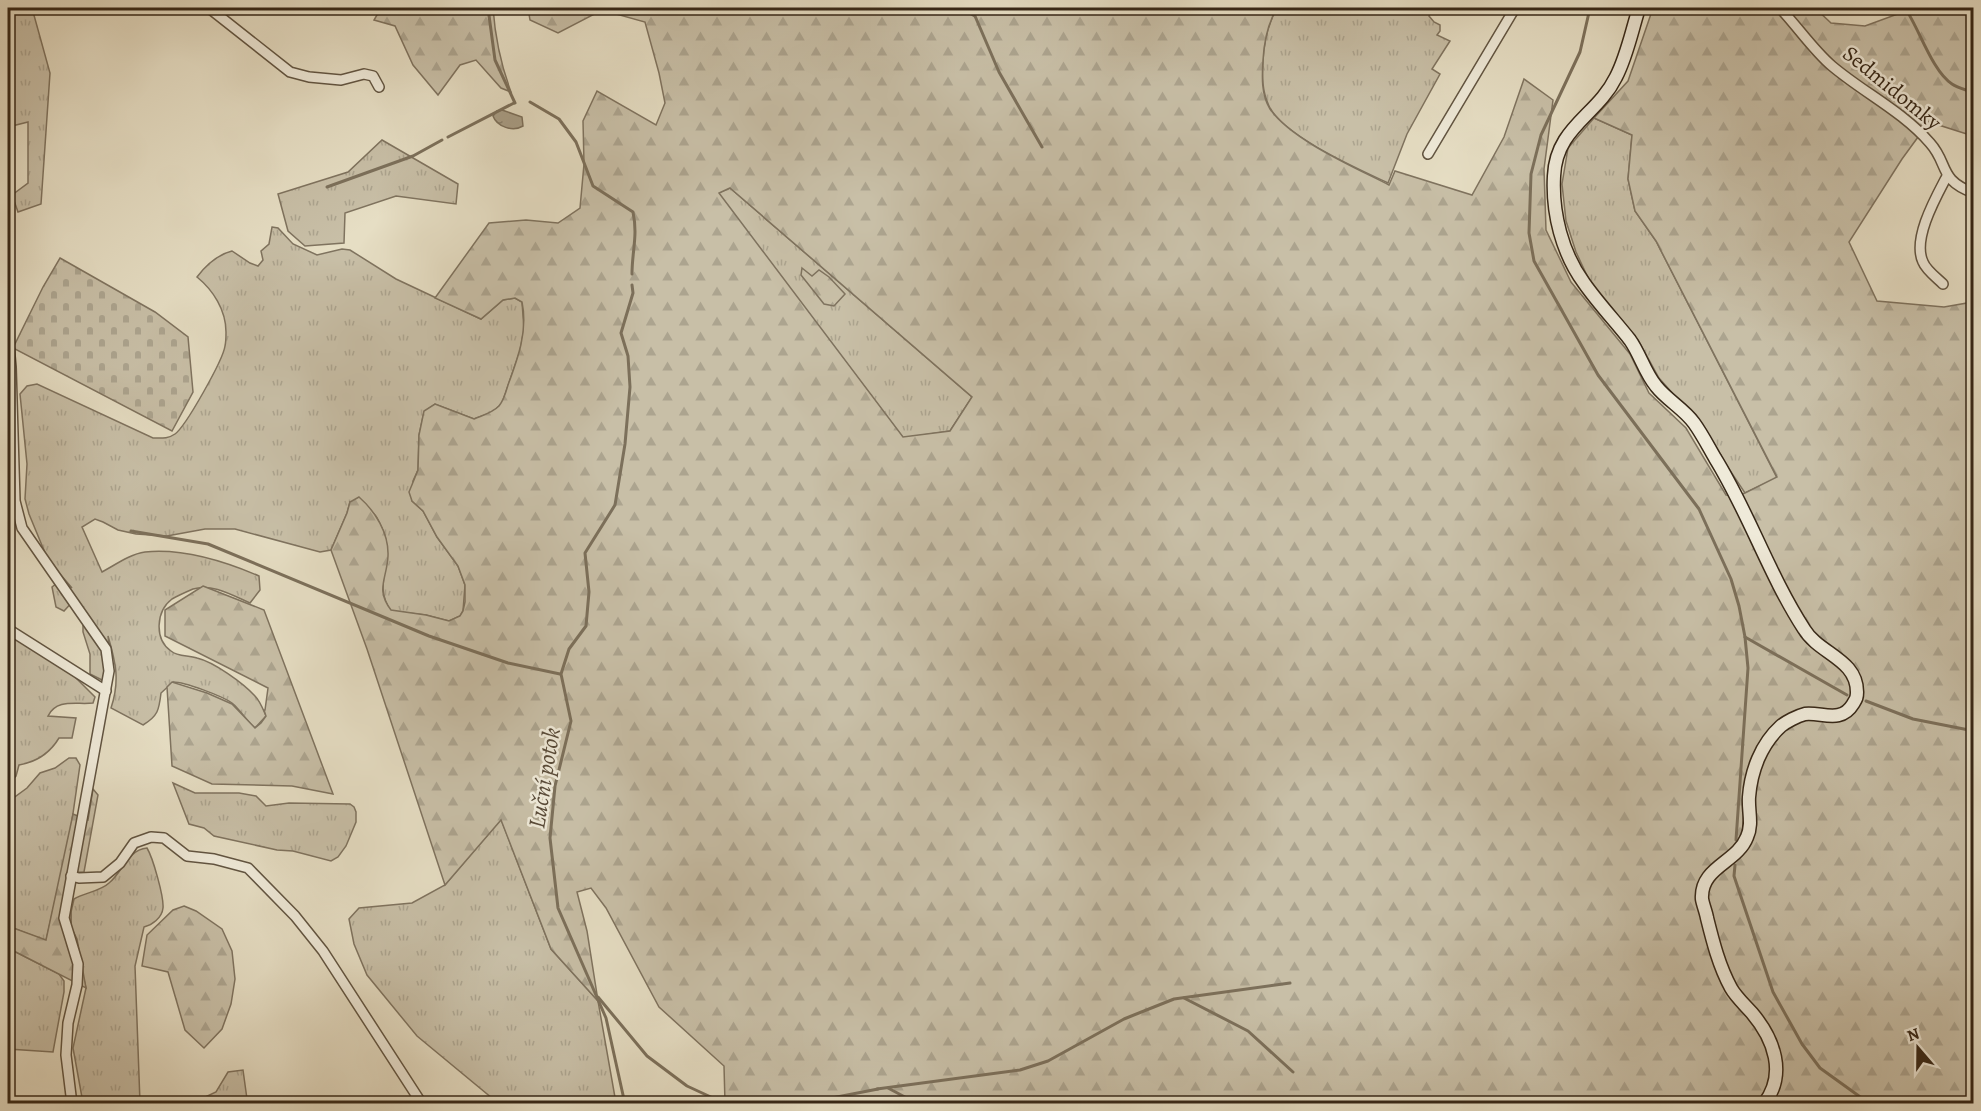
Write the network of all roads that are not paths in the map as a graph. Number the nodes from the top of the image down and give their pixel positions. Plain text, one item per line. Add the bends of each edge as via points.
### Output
1 (209, 8) edge
2 (1515, 8) edge
3 (1639, 8) edge
4 (1780, 8) edge
5 (379, 87) dead end
6 (1428, 154) dead end
7 (1947, 176) junction
8 (1974, 193) edge
9 (1942, 284) dead end
10 (8, 335) edge
11 (11, 452) edge
12 (8, 629) edge
13 (106, 691) junction
14 (71, 876) junction
15 (72, 1104) edge
16 (422, 1104) edge
17 (1764, 1104) edge

1 - 5 street via 290,72 341,80 373,76
2 - 6 street
3 - 17 street via 1616,79 1570,130 1556,159 1555,199 1560,233 1582,282 1640,354 1655,385 1694,423 1726,475 1806,633 1844,661 1855,676 1858,696 1849,711 1835,717 1804,714 1783,724 1766,742 1755,767 1747,838 1704,883 1702,900 1724,974 1733,992 1761,1024 1776,1059 1776,1080
4 - 7 street, Sedmidomky via 1830,65 1911,123 1933,145
7 - 8 street
7 - 9 street via 1923,230 1921,249 1923,263
10 - 11 street
11 - 13 street via 15,501 22,528 106,649
12 - 13 street
13 - 14 street
14 - 15 street via 64,918 78,964 66,1055
14 - 16 street via 103,877 134,843 151,837 164,838 187,856 248,868 323,951

